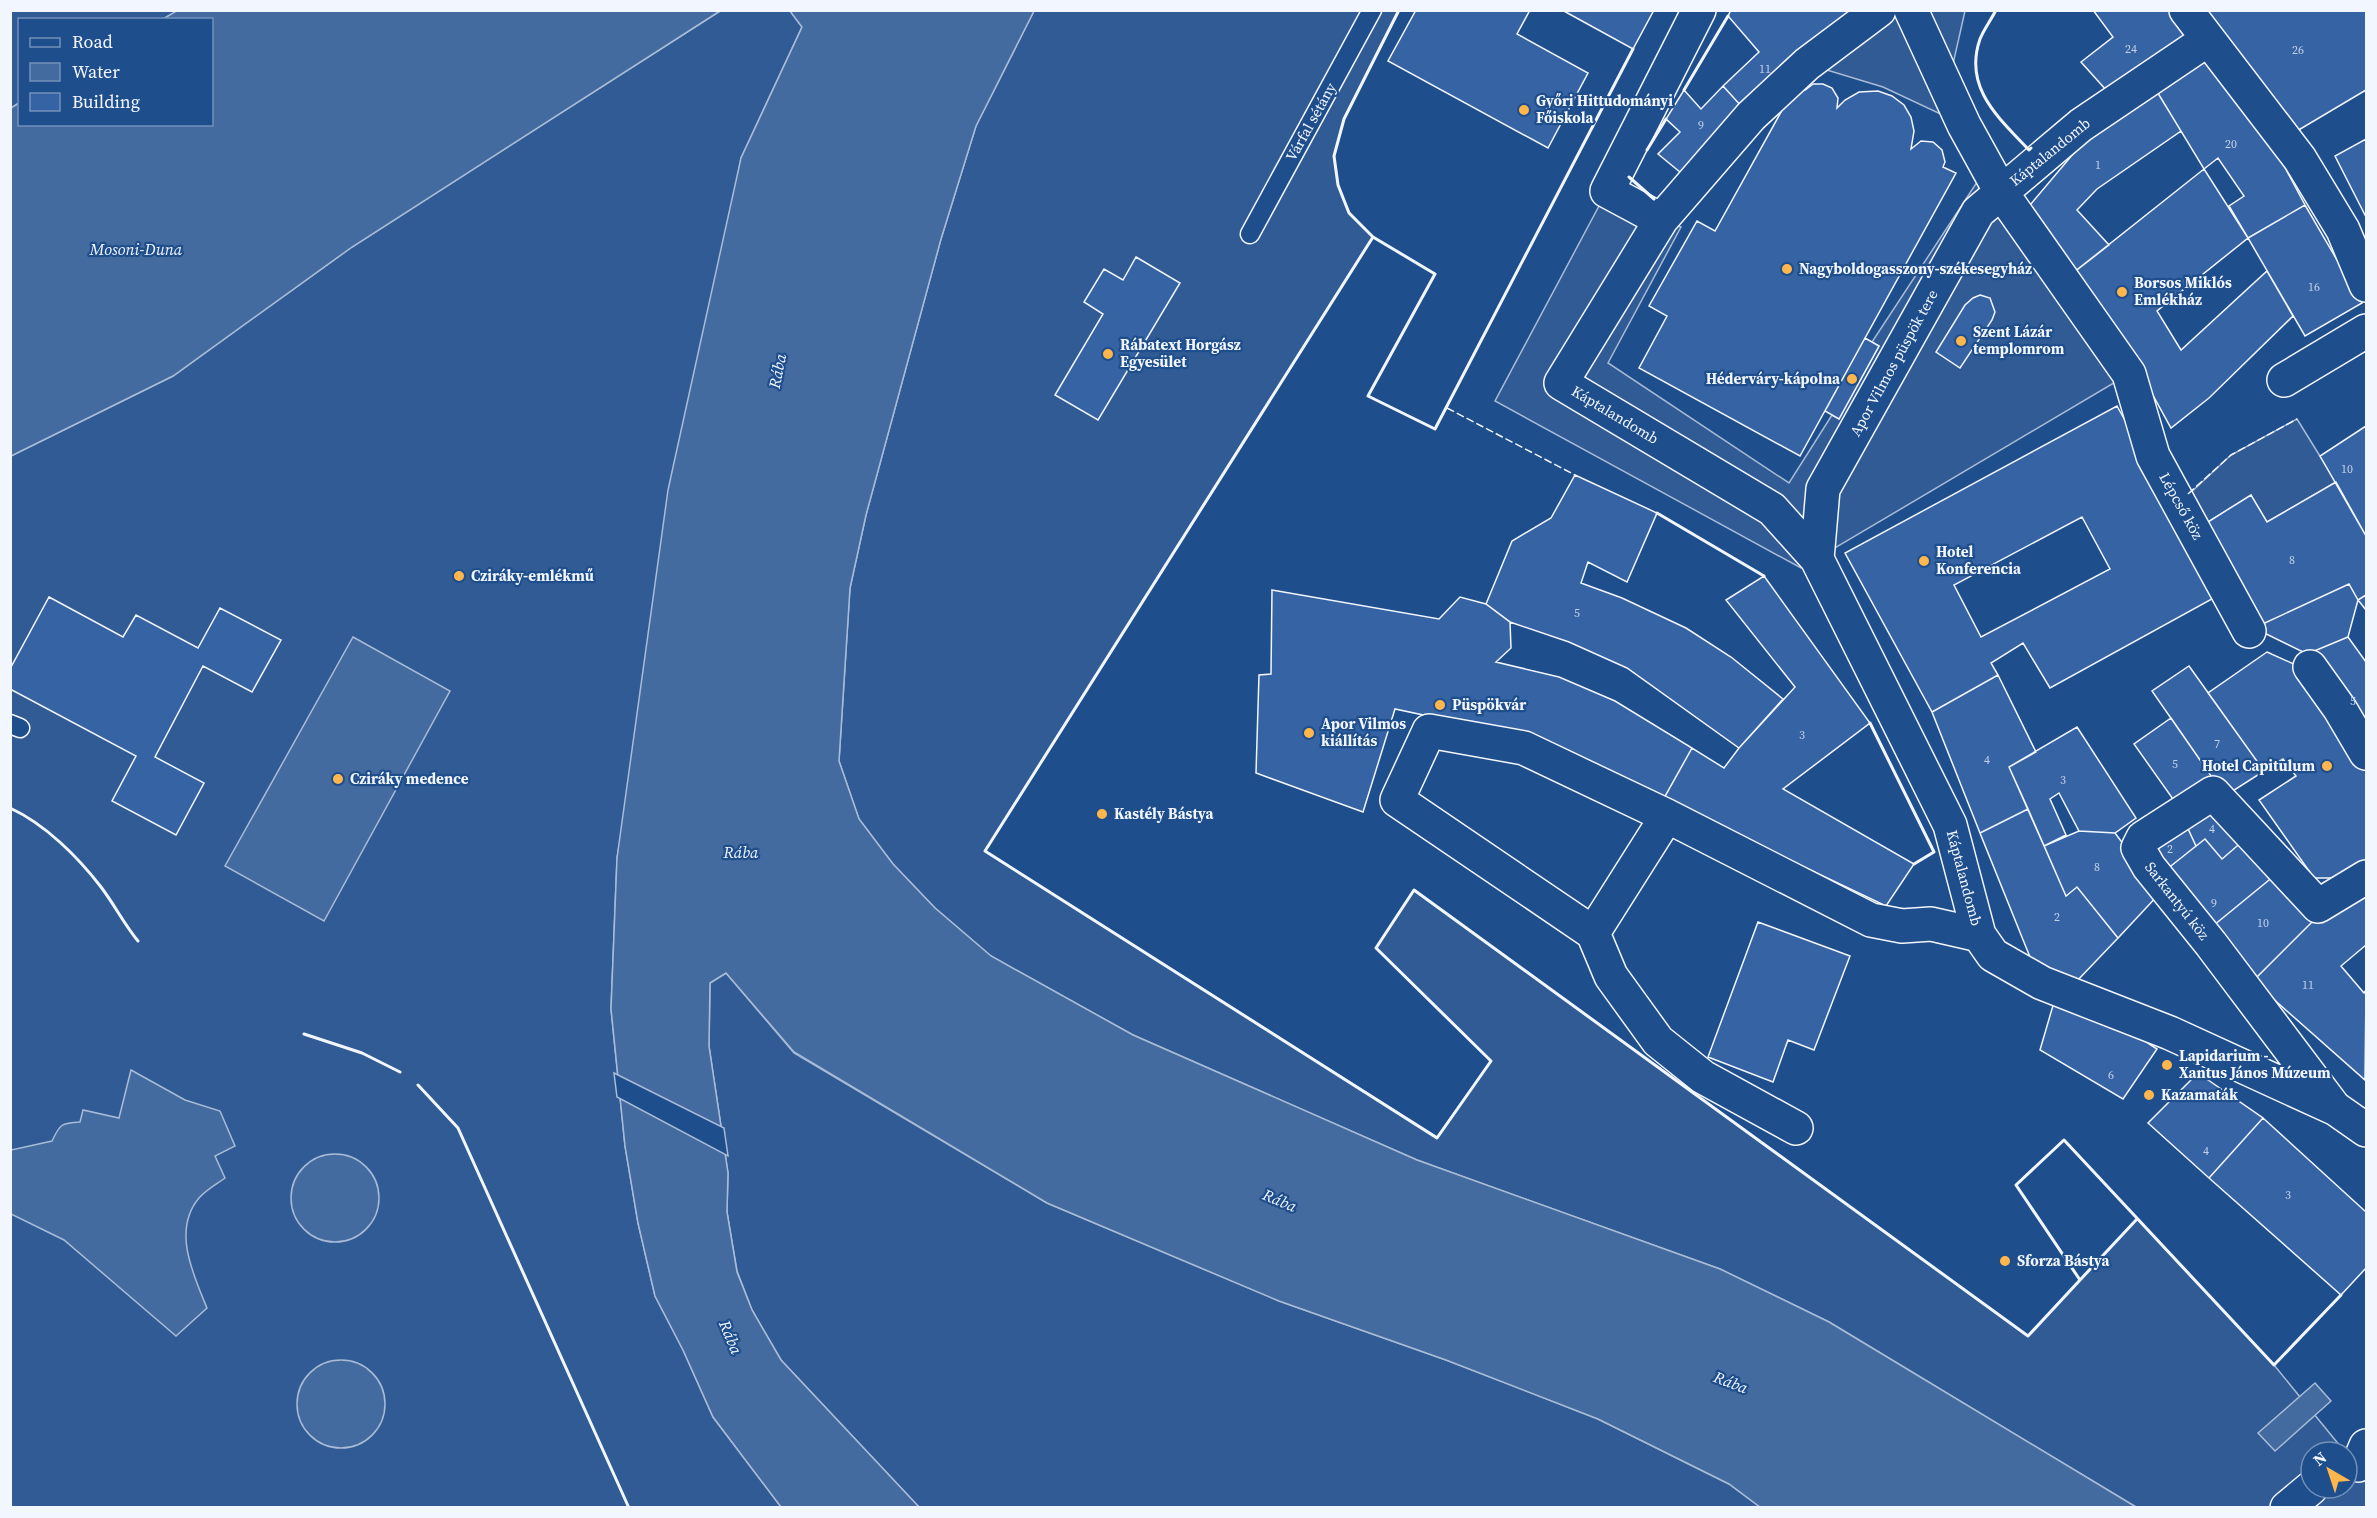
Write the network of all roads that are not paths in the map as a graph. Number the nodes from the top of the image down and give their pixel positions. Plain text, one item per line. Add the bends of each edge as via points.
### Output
1 (1372, 10) edge
2 (1699, 10) edge
3 (1880, 10) edge
4 (1911, 10) edge
5 (2186, 10) edge
6 (2207, 40) junction
7 (2001, 192) junction
8 (1661, 220) junction
9 (1250, 234) dead end
10 (2367, 285) edge
11 (2367, 331) edge
12 (2284, 381) dead end
13 (1817, 559) junction
14 (2248, 631) dead end
15 (2310, 667) dead end
16 (2367, 753) edge
17 (1667, 816) junction
18 (2367, 877) edge
19 (1593, 933) junction
20 (1979, 935) junction
21 (2336, 1109) junction
22 (1796, 1128) dead end
23 (2367, 1130) edge
24 (2299, 1498) edge
25 (2287, 1508) edge

1 - 9 lane, Várfal sétány
2 - 8 street via 1607,191
3 - 8 street, Káptalandomb via 1807,64 1751,116
4 - 7 street, Káptalandomb via 1964,125
5 - 6 street
6 - 7 street, Káptalandomb via 2081,125
6 - 10 street via 2300,159 2343,230
7 - 13 street, Apor Vilmos püspök tere via 1978,212 1823,489
7 - 14 street, Lépcső köz via 2129,374 2153,456
8 - 13 street, Káptalandomb via 1561,383 1772,509
11 - 12 street
13 - 20 street, Káptalandomb via 1950,825
15 - 16 street
17 - 19 street
17 - 19 street via 1524,748 1429,731 1397,800
17 - 20 street via 1871,920 1902,926 1931,924
18 - 21 street, Sarkantyú köz via 2318,906 2212,793 2143,838 2138,848
19 - 22 street via 1611,976 1658,1041 1703,1077
20 - 21 street, Káptalandomb via 1993,955 2042,982 2170,1033
21 - 23 street, Káptalandomb
24 - 25 street

